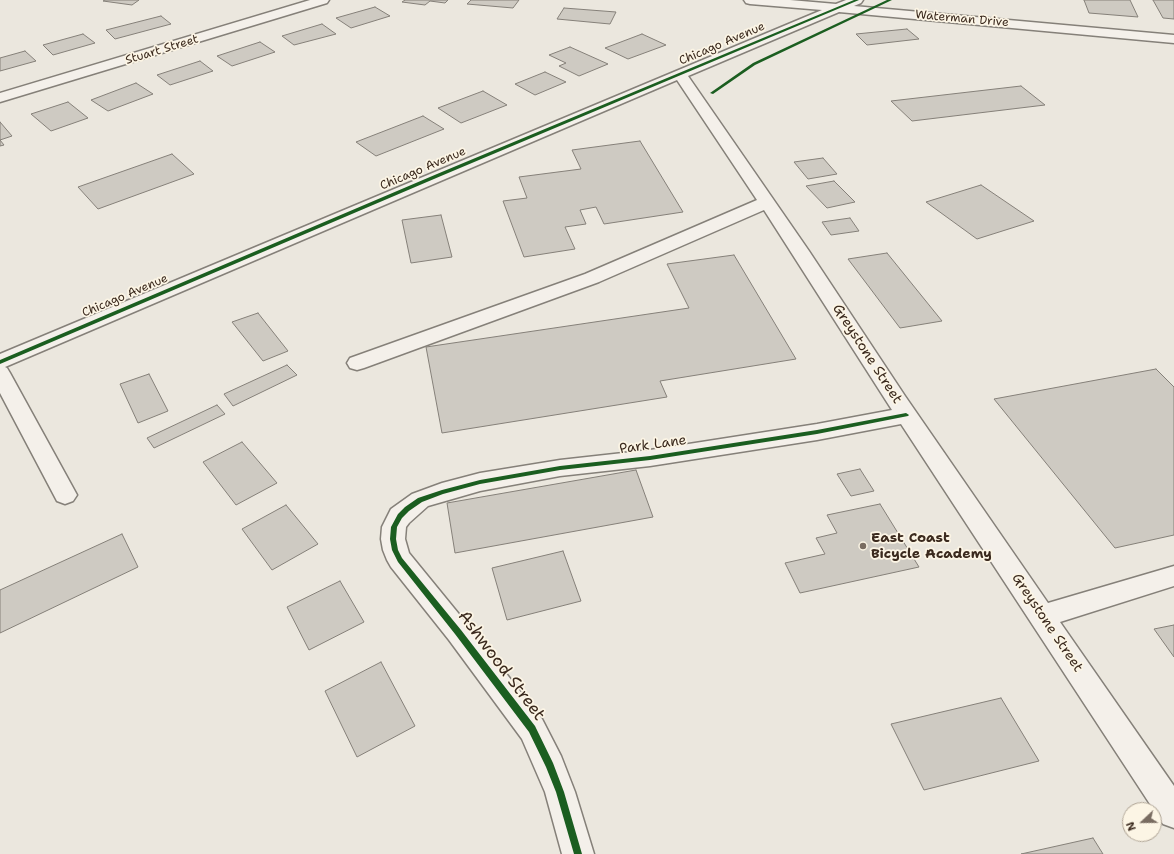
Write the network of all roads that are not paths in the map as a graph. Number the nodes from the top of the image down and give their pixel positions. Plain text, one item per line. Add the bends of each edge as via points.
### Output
1 (323, 0) edge
2 (750, 0) edge
3 (857, 0) edge
4 (838, 8) junction
5 (1174, 39) edge
6 (680, 74) junction
7 (0, 98) edge
8 (767, 202) junction
9 (0, 362) edge
10 (357, 363) dead end
11 (0, 373) edge
12 (906, 415) junction
13 (65, 495) dead end
14 (407, 508) joint
15 (1174, 576) edge
16 (1042, 616) junction
17 (1174, 813) edge
18 (578, 854) edge

1 - 7 street, Stuart Street
2 - 4 street, Waterman Drive
3 - 4 street, Chicago Avenue
4 - 5 street, Waterman Drive
4 - 6 street, Chicago Avenue
6 - 8 street, Greystone Street
6 - 9 street, Chicago Avenue
8 - 10 street via 592,278
8 - 12 street, Greystone Street
11 - 13 street
12 - 14 street, Park Lane via 818,432 650,458 560,468 480,482 442,492
12 - 16 street, Greystone Street
14 - 18 street, Ashwood Street via 394,527 395,550 400,560 532,729 560,792
15 - 16 street
16 - 17 street, Greystone Street

